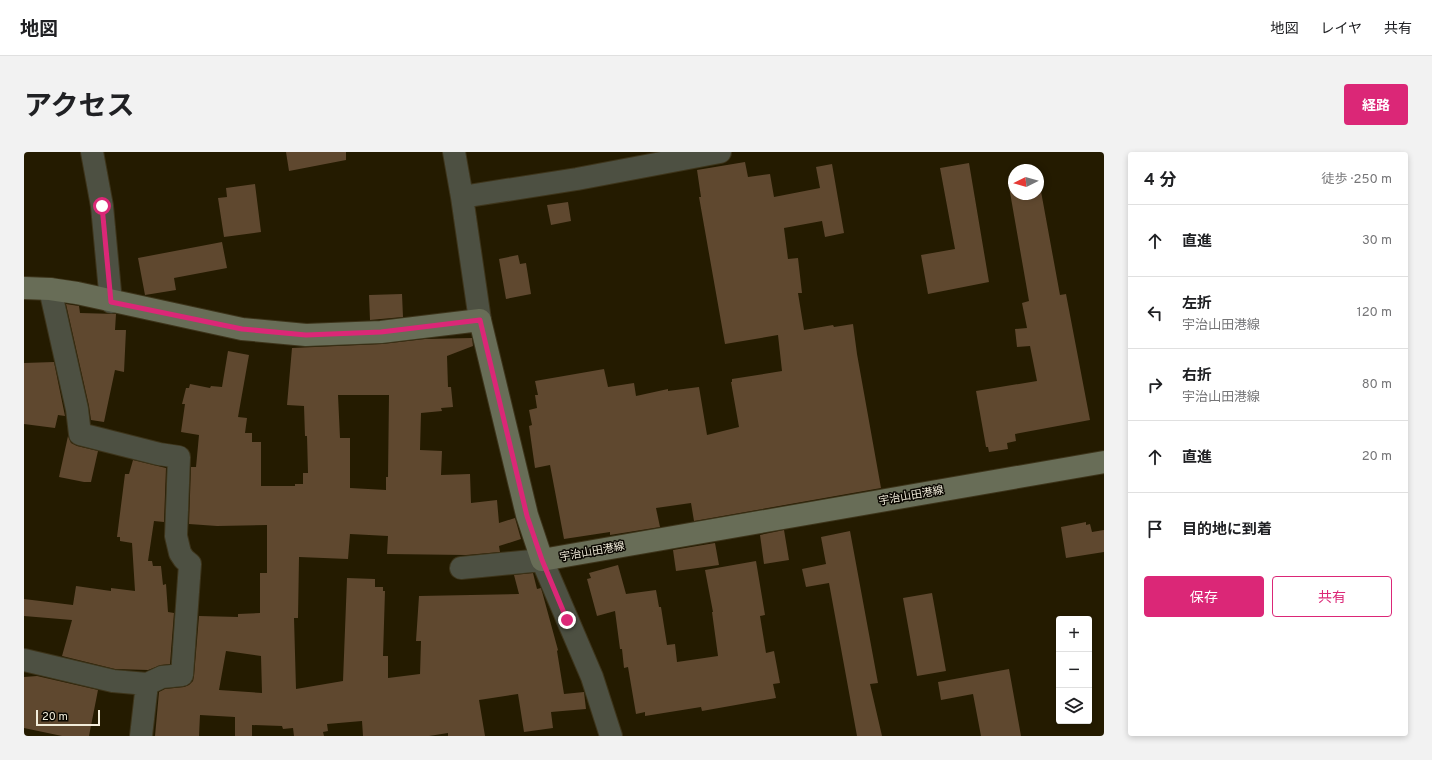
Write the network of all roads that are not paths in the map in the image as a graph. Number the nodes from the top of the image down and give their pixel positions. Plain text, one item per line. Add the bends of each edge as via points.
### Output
1 (92, 152) edge
2 (454, 152) edge
3 (720, 152) edge
4 (462, 197) junction
5 (24, 288) edge
6 (50, 289) junction
7 (111, 302) junction
8 (480, 320) junction
9 (1104, 462) edge
10 (542, 560) junction
11 (461, 568) dead end
12 (24, 660) edge
13 (146, 684) junction
14 (141, 736) edge
15 (611, 736) edge

1 - 7 street via 102,206
2 - 4 street
3 - 4 street via 577,179
4 - 8 street
5 - 6 main road
6 - 7 main road
6 - 13 street via 77,409 80,434 179,457 176,536 180,553 190,564 182,675 162,677
7 - 8 main road via 242,329 306,335 381,332
8 - 10 main road via 527,516
9 - 10 main road, 宇治山田港線
10 - 11 street
10 - 15 street via 592,677
12 - 13 street via 113,681
13 - 14 street

